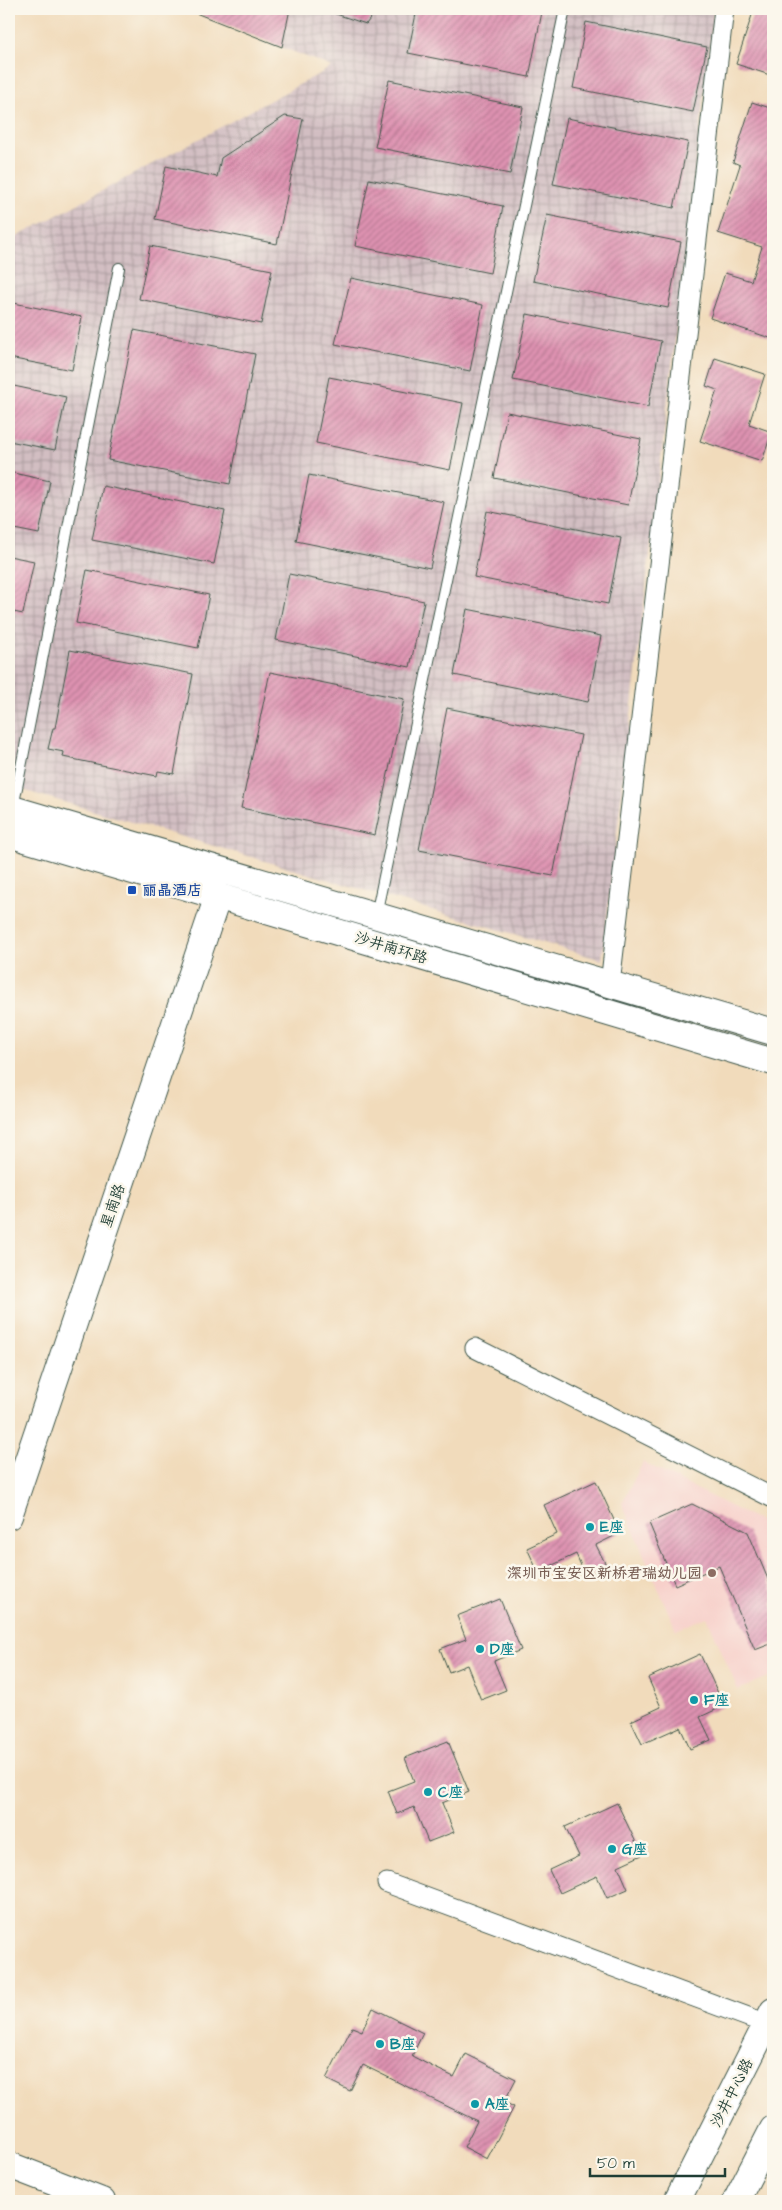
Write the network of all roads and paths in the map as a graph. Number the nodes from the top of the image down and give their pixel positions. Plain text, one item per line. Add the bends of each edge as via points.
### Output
1 (565, 9) edge
2 (724, 9) edge
3 (119, 268) dead end
4 (10, 817) edge
5 (218, 896) junction
6 (376, 916) junction
7 (610, 984) junction
8 (773, 1032) edge
9 (773, 1062) edge
10 (475, 1348) dead end
11 (773, 1498) edge
12 (9, 1516) edge
13 (387, 1883) dead end
14 (770, 2018) edge
15 (773, 2129) edge
16 (9, 2164) edge
17 (9, 2184) edge
18 (52, 2201) edge
19 (102, 2201) edge
20 (677, 2201) edge
21 (736, 2201) edge

1 - 6 lane
2 - 7 street
3 - 4 lane
4 - 5 main road, 沙井南环路
4 - 6 main road, 沙井南环路
5 - 9 main road, 沙井南环路
5 - 12 main road, 星南路
6 - 7 main road, 沙井南环路
7 - 8 main road, 沙井南环路
10 - 11 street
13 - 14 street
14 - 20 main road, 沙井中心路
15 - 21 main road
16 - 19 main road
17 - 18 main road

